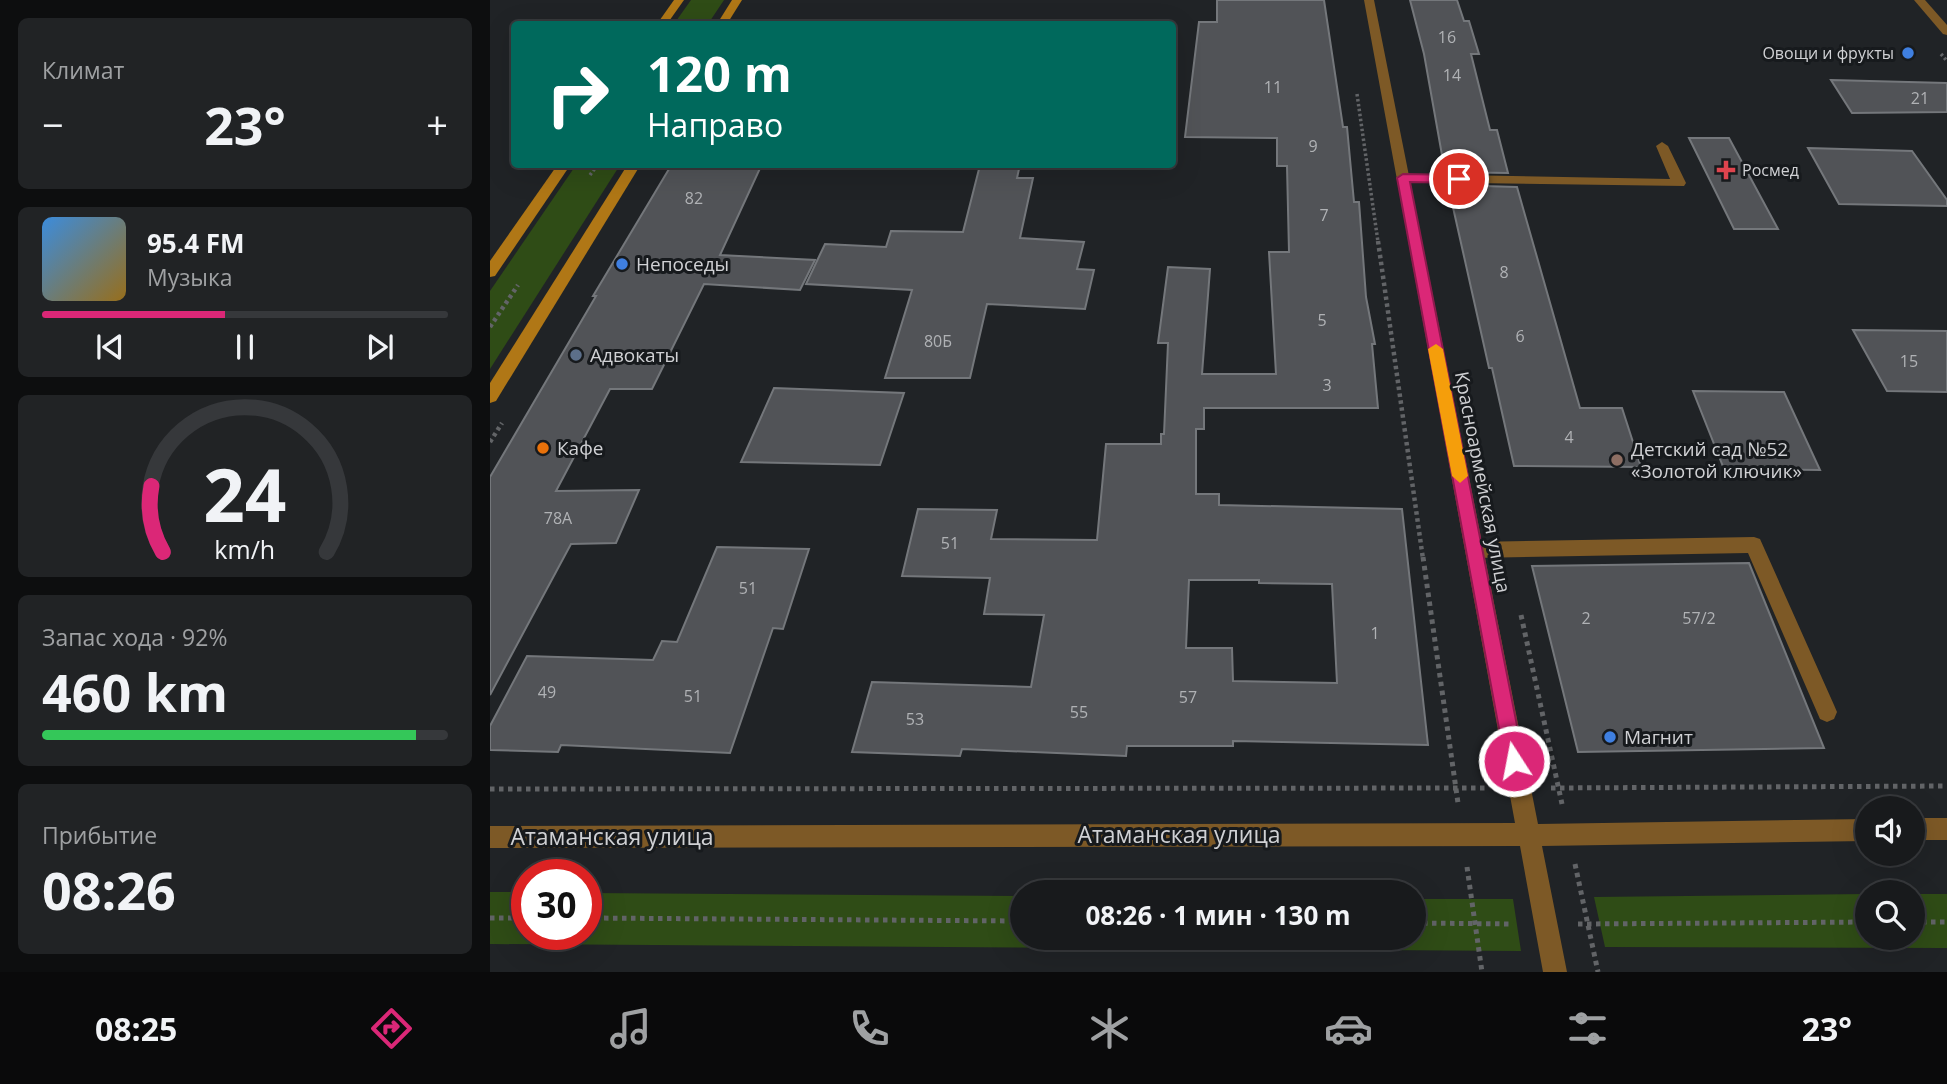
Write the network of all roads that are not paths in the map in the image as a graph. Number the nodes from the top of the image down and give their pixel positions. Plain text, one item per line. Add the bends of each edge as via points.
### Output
1 (679, 0) edge
2 (737, 0) edge
3 (1369, 0) edge
4 (1919, 0) edge
5 (664, 21) edge
6 (724, 21) edge
7 (1947, 32) edge
8 (1662, 146) dead end
9 (562, 168) edge
10 (633, 168) edge
11 (1403, 178) junction
12 (490, 272) edge
13 (490, 397) edge
14 (1474, 550) junction
15 (1827, 712) dead end
16 (1925, 829) edge
17 (1947, 829) edge
18 (1855, 830) edge
19 (1528, 835) junction
20 (490, 837) edge
21 (1555, 972) edge

1 - 5 street
2 - 6 street
3 - 11 street, Красноармейская улица
4 - 7 street
8 - 11 street via 1679,183
9 - 12 street
10 - 13 street
11 - 14 street, Красноармейская улица
14 - 15 street via 1754,545
14 - 19 street, Красноармейская улица
16 - 17 street
18 - 19 street, Атаманская улица
19 - 20 street, Атаманская улица
19 - 21 street, Красноармейская улица

